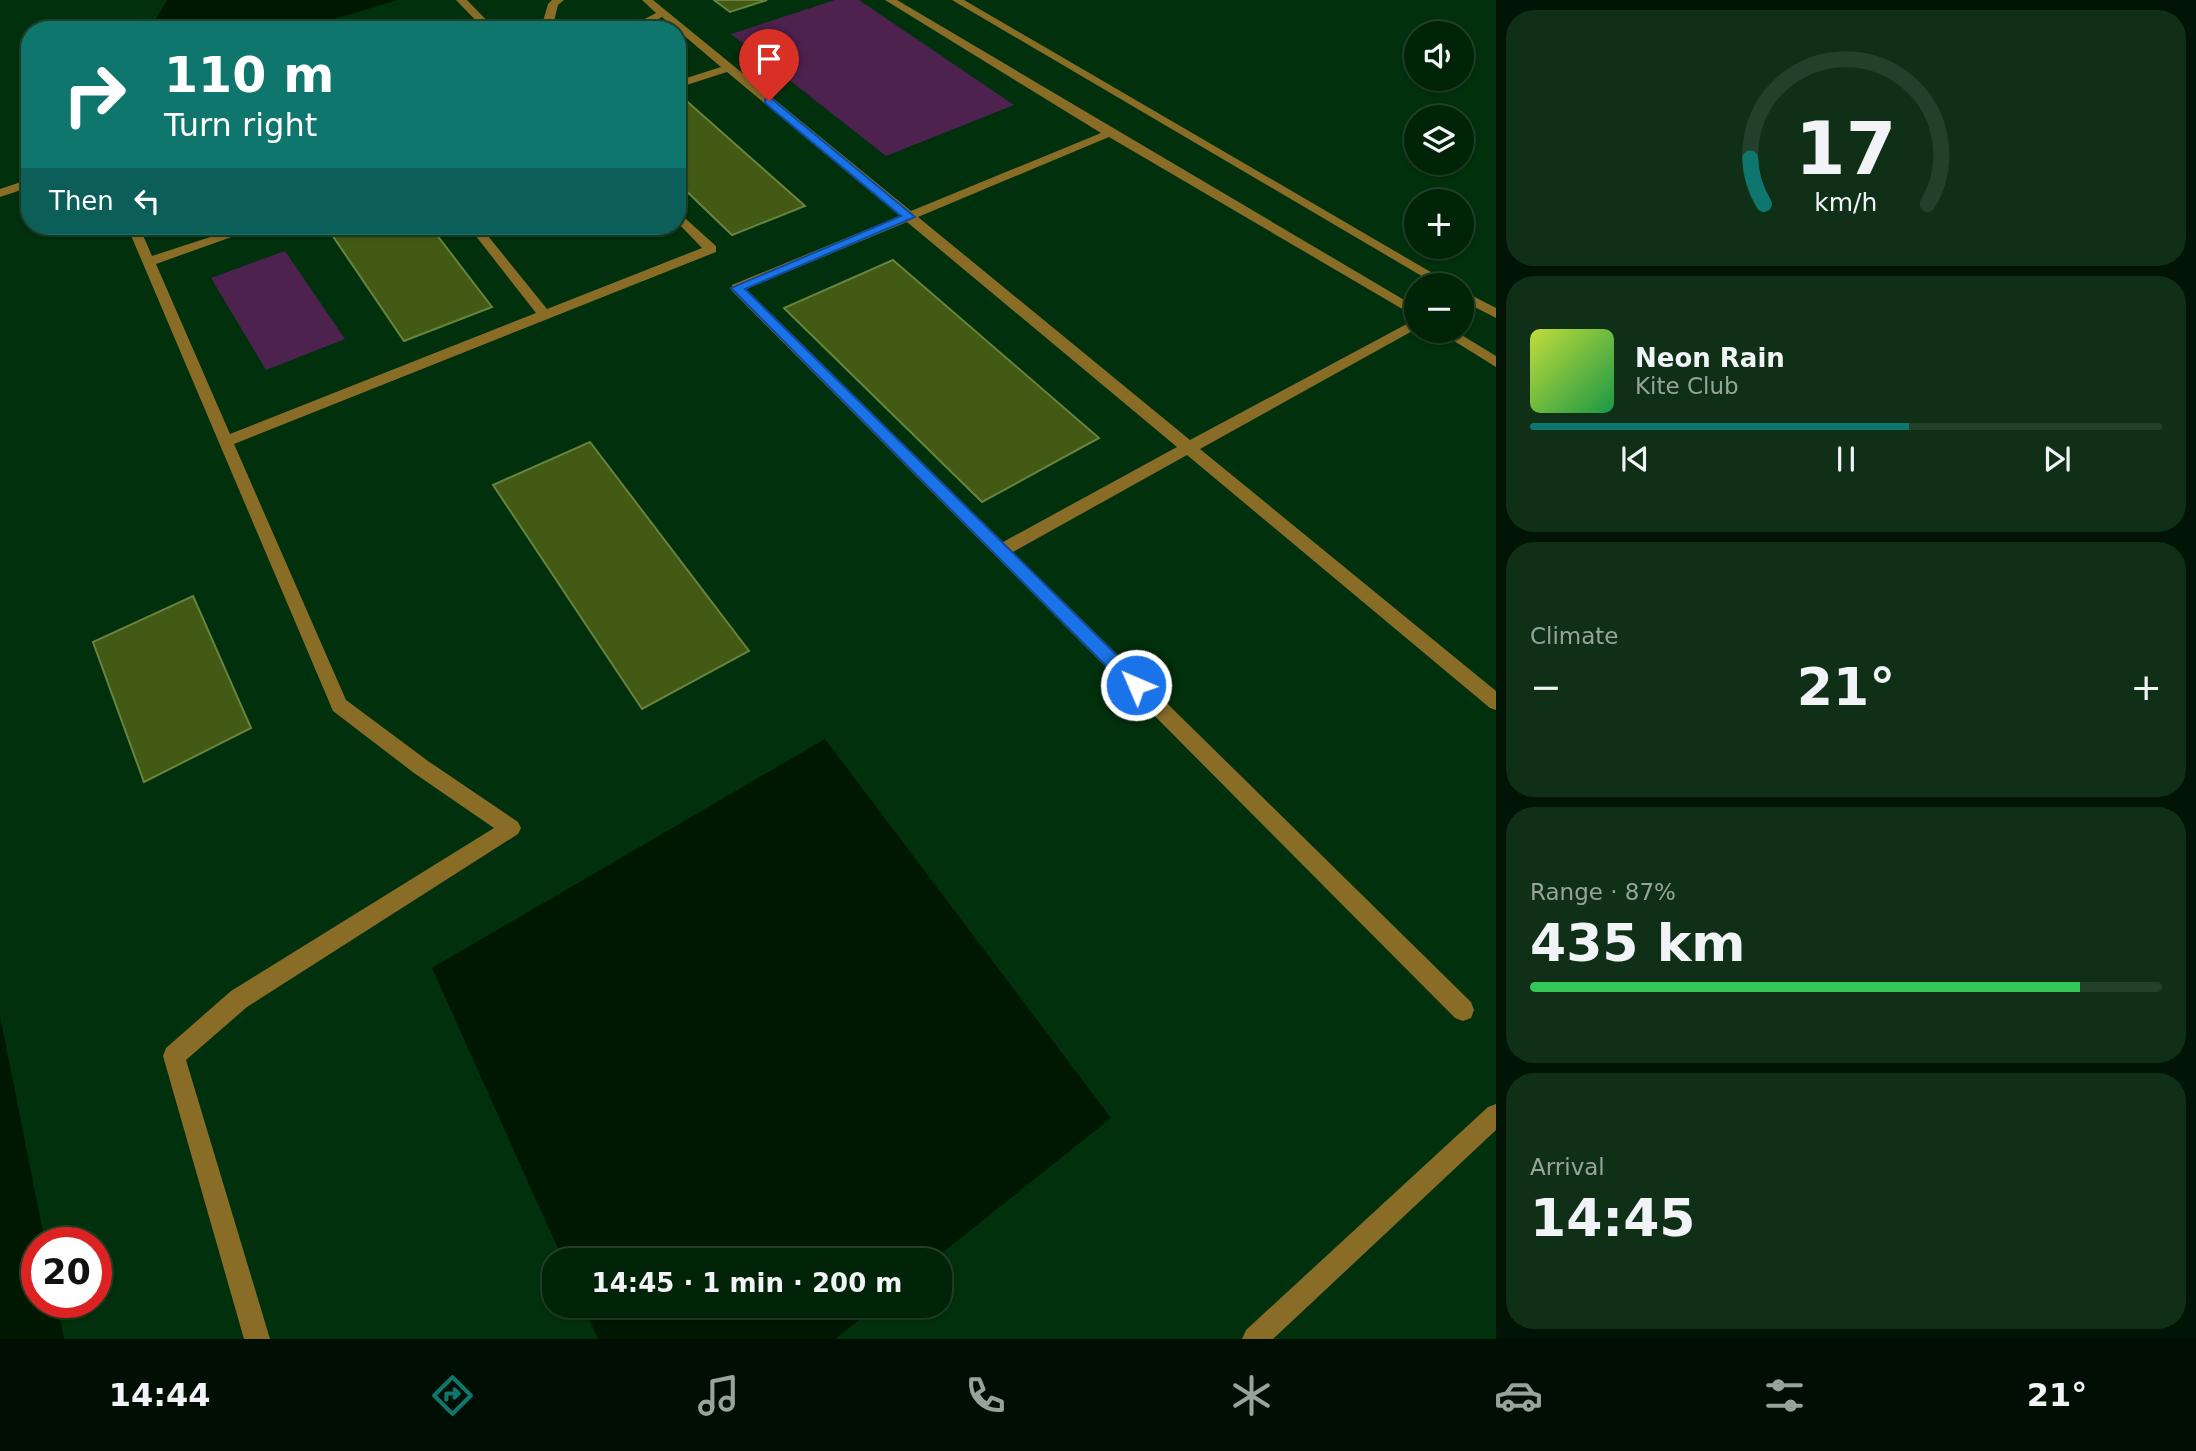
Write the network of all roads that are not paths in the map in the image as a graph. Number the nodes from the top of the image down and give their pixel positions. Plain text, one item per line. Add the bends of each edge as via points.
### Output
1 (461, 0) edge
2 (559, 0) edge
3 (647, 0) edge
4 (890, 0) edge
5 (957, 0) edge
6 (663, 13) junction
7 (482, 21) edge
8 (549, 21) edge
9 (647, 21) edge
10 (673, 21) edge
11 (686, 32) edge
12 (729, 68) junction
13 (686, 82) edge
14 (1110, 134) junction
15 (21, 186) edge
16 (0, 193) edge
17 (909, 217) junction
18 (686, 224) edge
19 (137, 235) edge
20 (229, 235) edge
21 (481, 235) edge
22 (148, 262) junction
23 (1426, 273) edge
24 (1474, 301) edge
25 (1404, 306) edge
26 (1496, 314) edge
27 (544, 315) junction
28 (1404, 330) edge
29 (1465, 343) edge
30 (1496, 362) edge
31 (226, 441) junction
32 (1188, 448) junction
33 (1001, 551) junction
34 (1496, 702) edge
35 (1463, 1010) dead end
36 (1496, 1115) edge
37 (257, 1339) edge
38 (1255, 1339) edge

1 - 7 lane
2 - 8 lane via 553,4
3 - 6 lane
4 - 14 lane
5 - 23 lane
6 - 9 lane
6 - 10 lane
11 - 12 lane
12 - 13 lane
12 - 17 lane
14 - 17 lane
14 - 25 lane
15 - 16 lane
17 - 32 lane
17 - 33 lane via 737,288
18 - 27 lane via 711,249
19 - 22 lane
20 - 22 lane
21 - 27 lane
22 - 31 lane
24 - 26 lane
27 - 31 lane
28 - 32 lane
29 - 30 lane
31 - 37 lane via 340,705 511,828 239,999 174,1056
32 - 33 lane
32 - 34 lane
33 - 35 lane
36 - 38 lane

